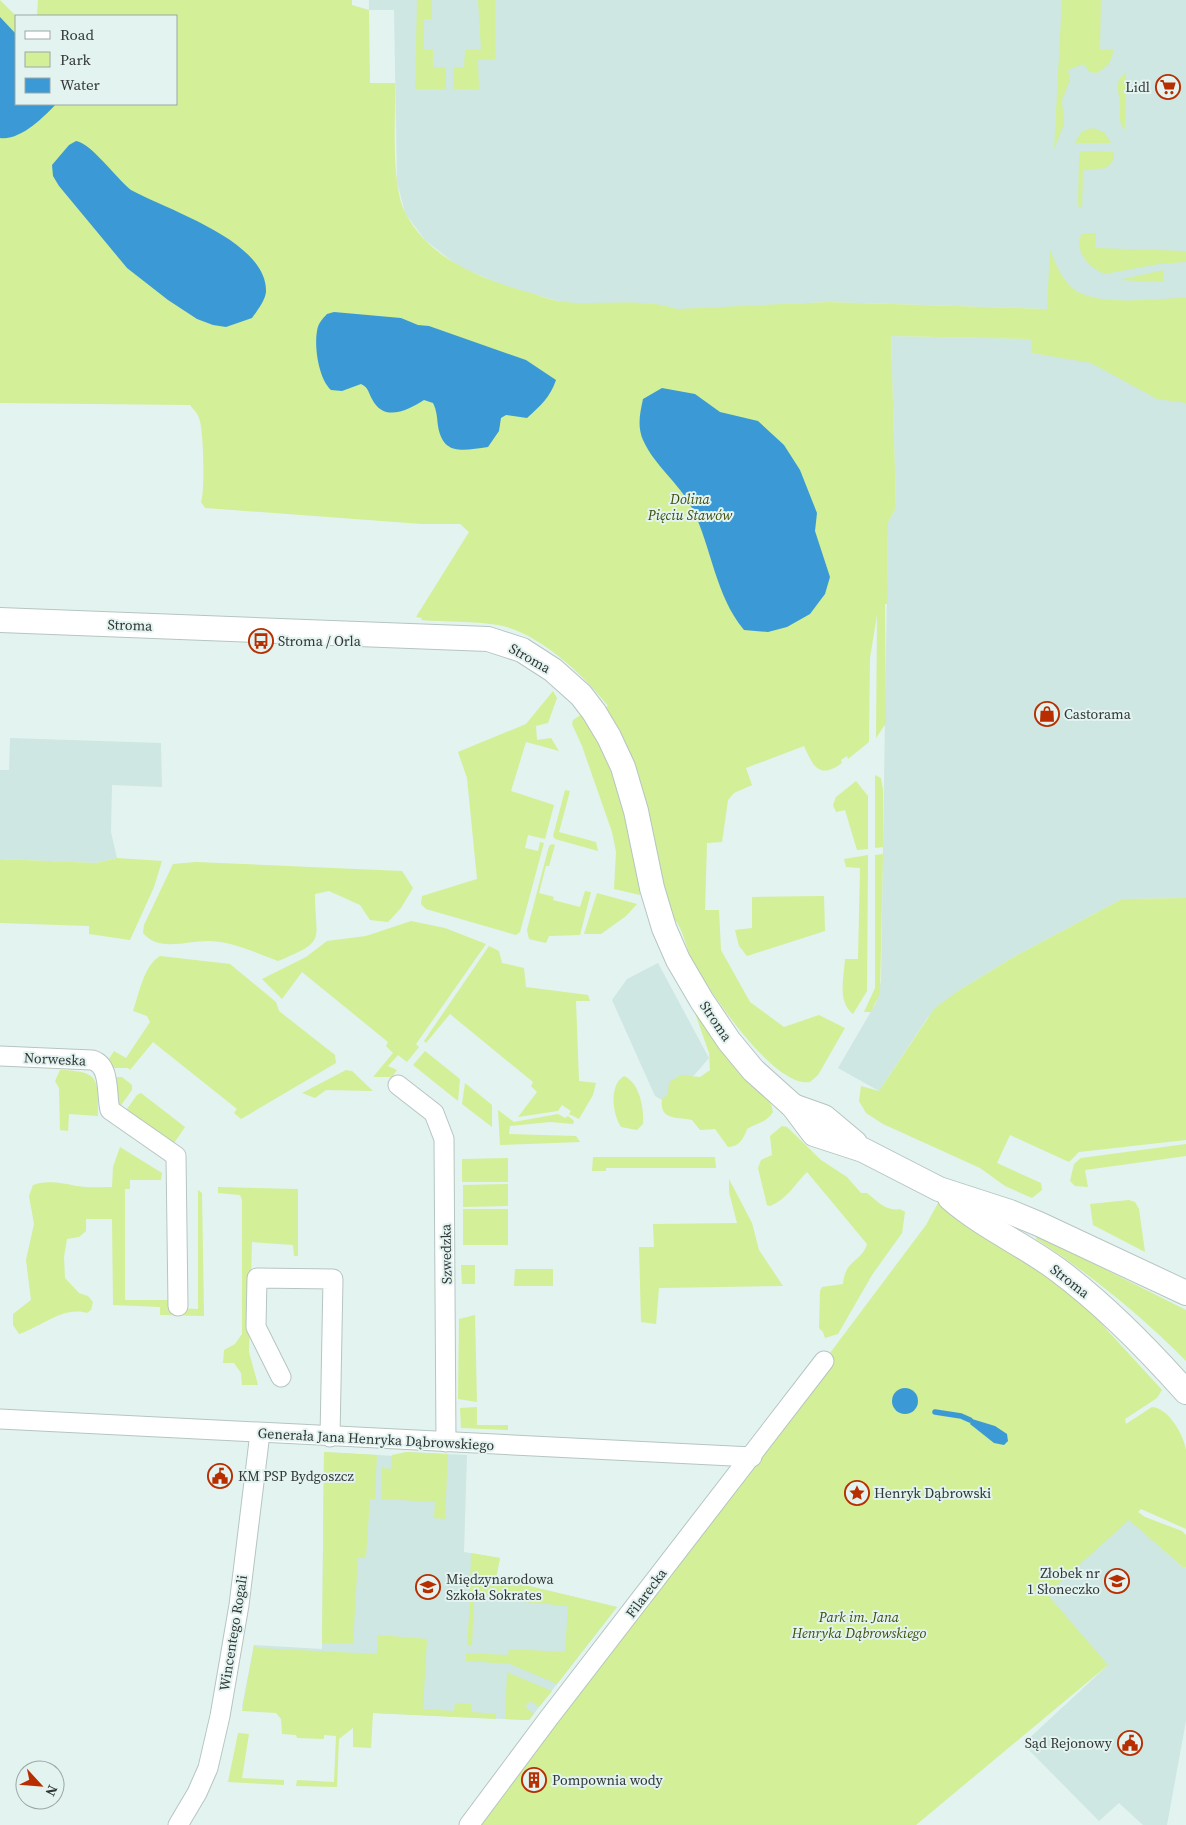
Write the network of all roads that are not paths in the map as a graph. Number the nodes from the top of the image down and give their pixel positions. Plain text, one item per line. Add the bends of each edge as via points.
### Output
1 (0, 620) edge
2 (0, 1056) edge
3 (398, 1085) dead end
4 (939, 1189) junction
5 (1186, 1293) edge
6 (178, 1306) dead end
7 (824, 1361) dead end
8 (281, 1377) dead end
9 (1186, 1392) edge
10 (0, 1418) edge
11 (260, 1433) junction
12 (330, 1437) junction
13 (446, 1442) junction
14 (752, 1457) junction
15 (178, 1825) edge
16 (470, 1825) edge

1 - 4 street, Stroma via 488,639 522,650 553,670 581,696 609,737 623,767 636,811 657,907 678,960 729,1041 753,1070 792,1106 814,1134 863,1150
2 - 6 street, Norweska via 96,1061 103,1066 110,1110 176,1156
3 - 13 street, Szwedzka via 434,1113 444,1139
4 - 5 street, Stroma via 1025,1218
4 - 9 street, Stroma via 977,1220 1080,1287 1160,1362
7 - 14 street, Filarecka
8 - 12 street via 256,1327 257,1278 333,1279
10 - 11 street, Generała Jana Henryka Dąbrowskiego
11 - 12 street, Generała Jana Henryka Dąbrowskiego
11 - 15 street, Wincentego Rogali via 239,1604 220,1716 208,1768
12 - 13 street, Generała Jana Henryka Dąbrowskiego
13 - 14 street, Generała Jana Henryka Dąbrowskiego
14 - 16 street, Filarecka via 548,1719

